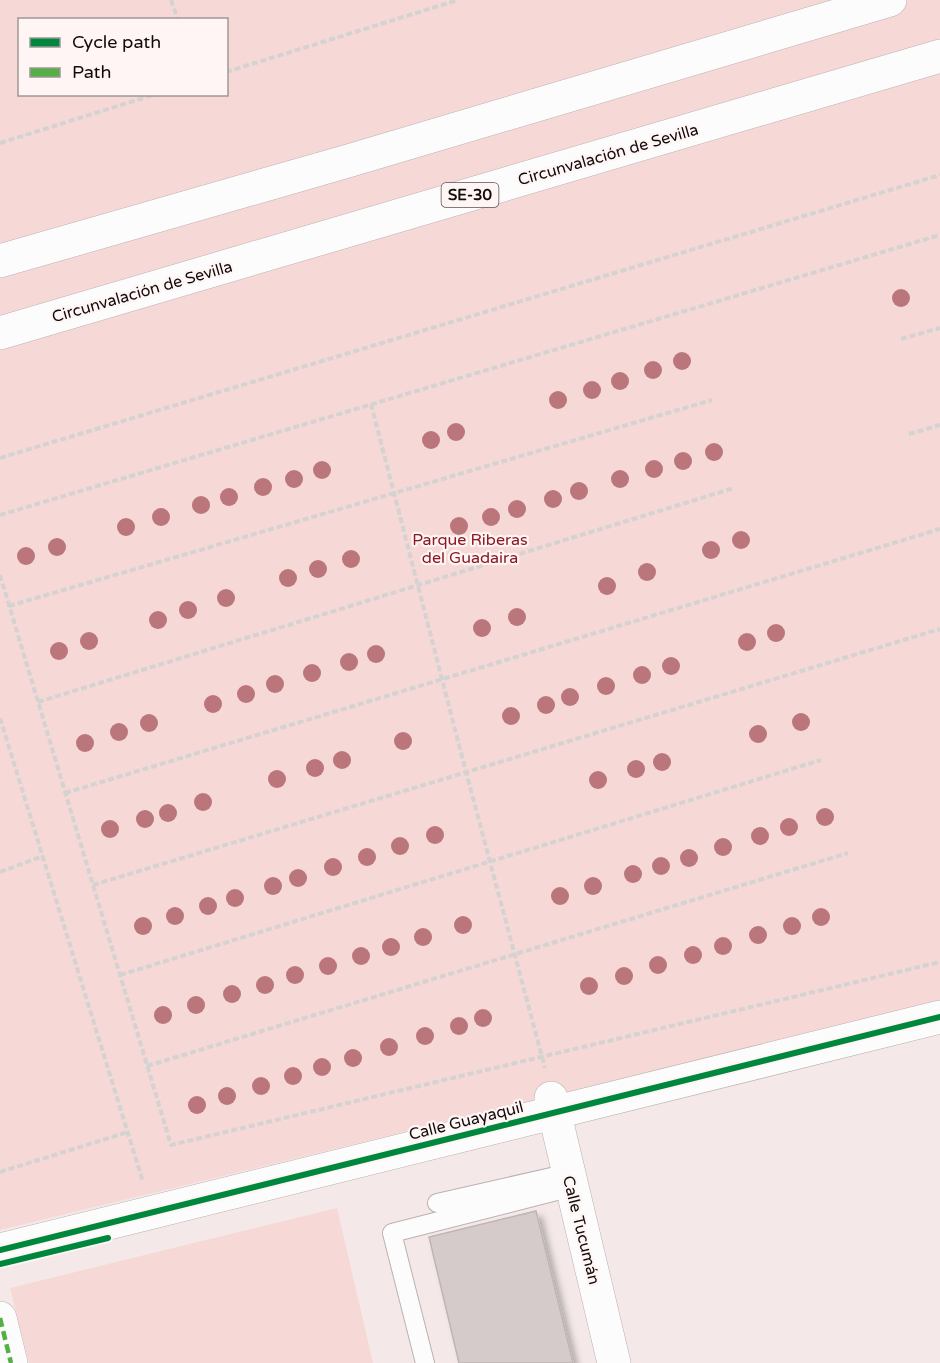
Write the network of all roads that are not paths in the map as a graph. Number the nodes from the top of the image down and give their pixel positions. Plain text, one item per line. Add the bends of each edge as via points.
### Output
1 (890, 0) edge
2 (940, 56) edge
3 (0, 261) edge
4 (0, 333) edge
5 (940, 1017) edge
6 (552, 1105) junction
7 (570, 1180) junction
8 (438, 1203) dead end
9 (0, 1250) edge
10 (0, 1318) edge
11 (11, 1363) edge
12 (425, 1363) edge
13 (614, 1363) edge

1 - 3 main road
2 - 4 main road, Circunvalación de Sevilla / SE-30
5 - 6 main road, Calle Guayaquil
6 - 7 main road, Calle Tucumán
6 - 9 main road, Calle Guayaquil
7 - 8 lane
7 - 12 lane via 392,1233
7 - 13 main road, Calle Tucumán
10 - 11 main road

